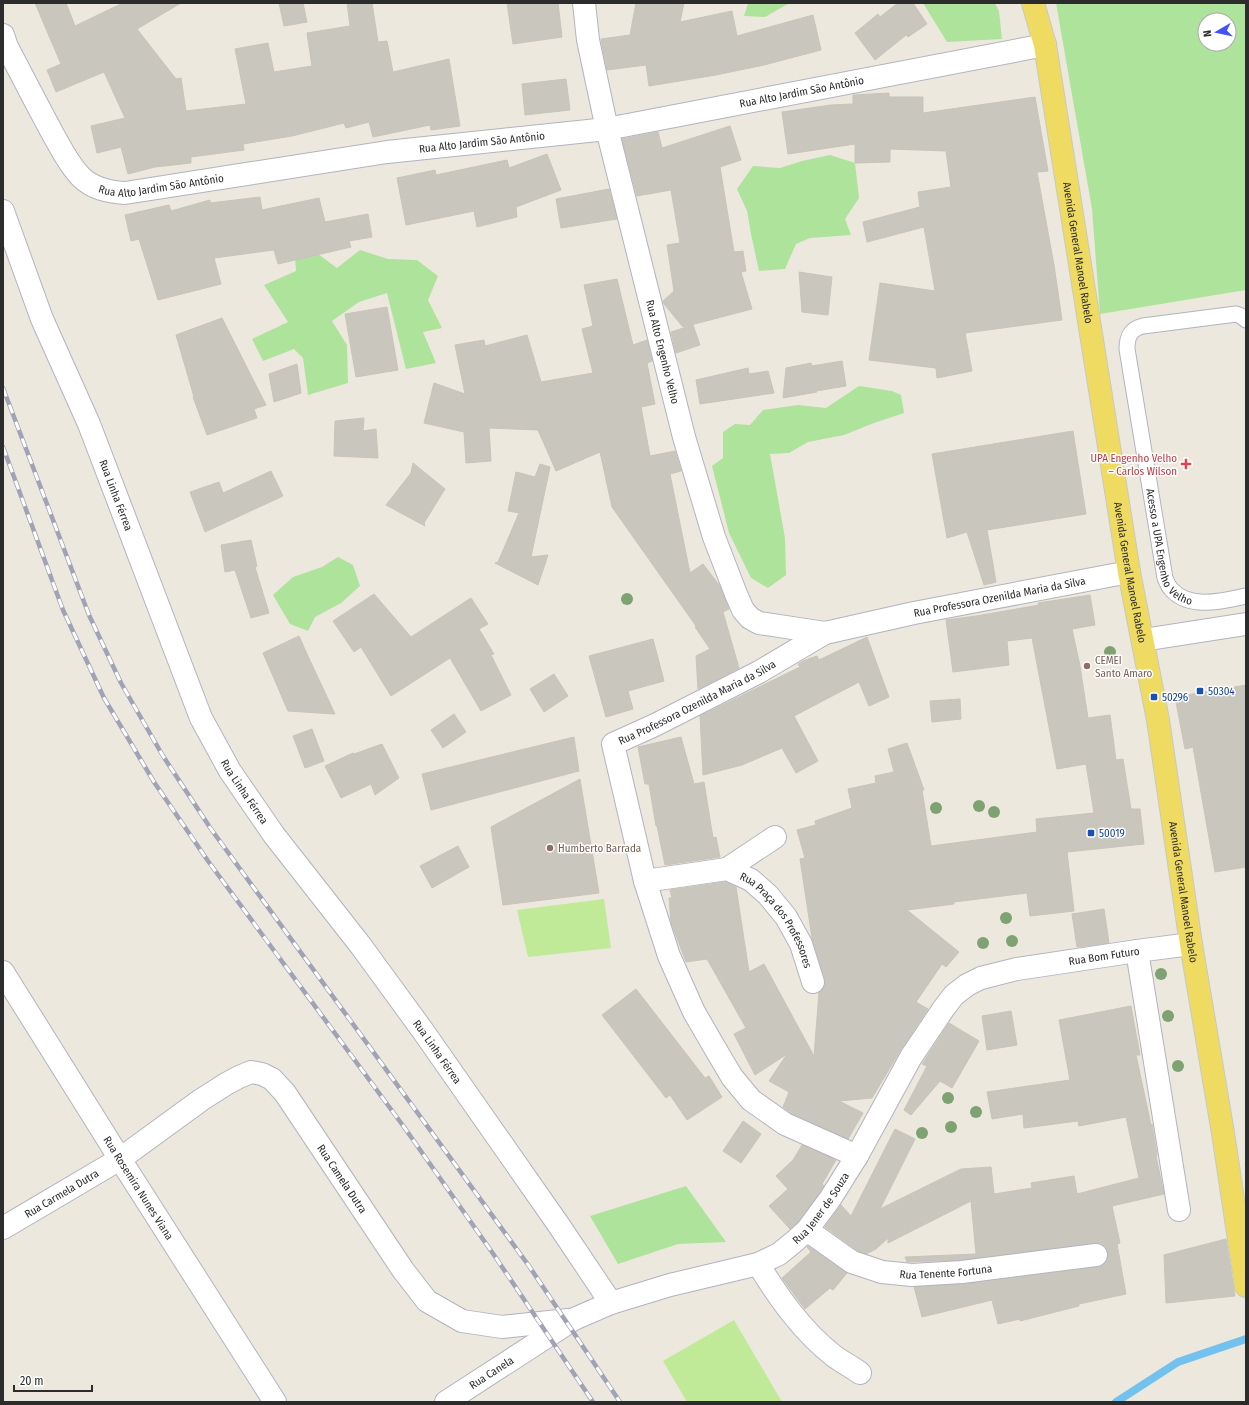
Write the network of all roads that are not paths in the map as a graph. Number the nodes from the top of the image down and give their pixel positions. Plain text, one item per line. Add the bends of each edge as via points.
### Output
1 (584, 3) edge
2 (1033, 3) edge
3 (4, 44) edge
4 (1045, 45) junction
5 (607, 129) junction
6 (3, 211) edge
7 (1246, 320) edge
8 (1129, 572) junction
9 (1246, 596) edge
10 (1246, 624) edge
11 (825, 633) junction
12 (1143, 640) junction
13 (775, 837) dead end
14 (727, 869) junction
15 (645, 881) junction
16 (1191, 944) junction
17 (1137, 951) junction
18 (1017, 969) joint
19 (3, 972) edge
20 (813, 982) dead end
21 (858, 1156) junction
22 (120, 1159) junction
23 (1179, 1210) dead end
24 (3, 1228) edge
25 (807, 1230) junction
26 (1096, 1255) dead end
27 (758, 1264) junction
28 (1246, 1286) edge
29 (611, 1303) junction
30 (574, 1319) junction
31 (537, 1342) joint
32 (860, 1373) dead end
33 (275, 1402) edge
34 (446, 1402) edge

1 - 5 street, Rua Alto Engenho Velho via 588,40
2 - 4 main road, Avenida General Manoel Rabelo
3 - 5 street, Rua Alto Jardim São Antônio via 68,161 81,177 97,188 109,192 125,193 387,152
4 - 5 street, Rua Alto Jardim São Antônio
4 - 8 main road, Avenida General Manoel Rabelo
5 - 11 street, Rua Alto Engenho Velho via 684,437 714,537 736,594 743,610 759,623
6 - 29 street, Rua Linha Férrea via 42,319 89,424 200,718 230,771 274,835 423,1032
7 - 9 lane, Acesso a UPA Engenho Velho via 1236,314 1142,326 1132,331 1127,340 1165,578 1171,589 1184,598 1199,602 1218,602
8 - 11 street, Rua Professora Ozenilda Maria da Silva via 914,613
8 - 12 main road, Avenida General Manoel Rabelo
10 - 12 street
11 - 15 street, Rua Professora Ozenilda Maria da Silva via 759,672 613,744
12 - 16 main road, Avenida General Manoel Rabelo via 1158,720
13 - 14 street, Rua Praça dos Professores
14 - 15 street, Rua Praça dos Professores
14 - 20 street, Rua Praça dos Professores via 751,880 768,895 786,917 801,944
15 - 21 street, Rua Professora Ozenilda Maria da Silva via 668,956 694,1012 732,1077 751,1100 785,1124
16 - 17 street, Rua Bom Futuro
16 - 28 main road, Avenida General Manoel Rabelo
17 - 18 street, Rua Bom Futuro
17 - 23 street
18 - 21 street, Rua Jener de Souza via 981,978 954,995 911,1057
19 - 22 street, Rua Rosemira Nunes Viana
21 - 25 street, Rua Jener de Souza
22 - 24 street, Rua Carmela Dutra
22 - 30 street, Rua Camela Dutra via 226,1084 251,1072 262,1074 272,1079 285,1093 403,1270 428,1302 462,1321 502,1327
22 - 33 street, Rua Rosemira Nunes Viana
25 - 26 street, Rua Tenente Fortuna via 852,1262 882,1272 912,1275 962,1272
25 - 27 street, Rua Jener de Souza via 779,1254
27 - 29 street, Rua Jener de Souza via 670,1285
27 - 32 street via 798,1322 835,1357
29 - 30 street, Rua Jener de Souza
30 - 31 street, Rua Jener de Souza
31 - 34 street, Rua Canela

